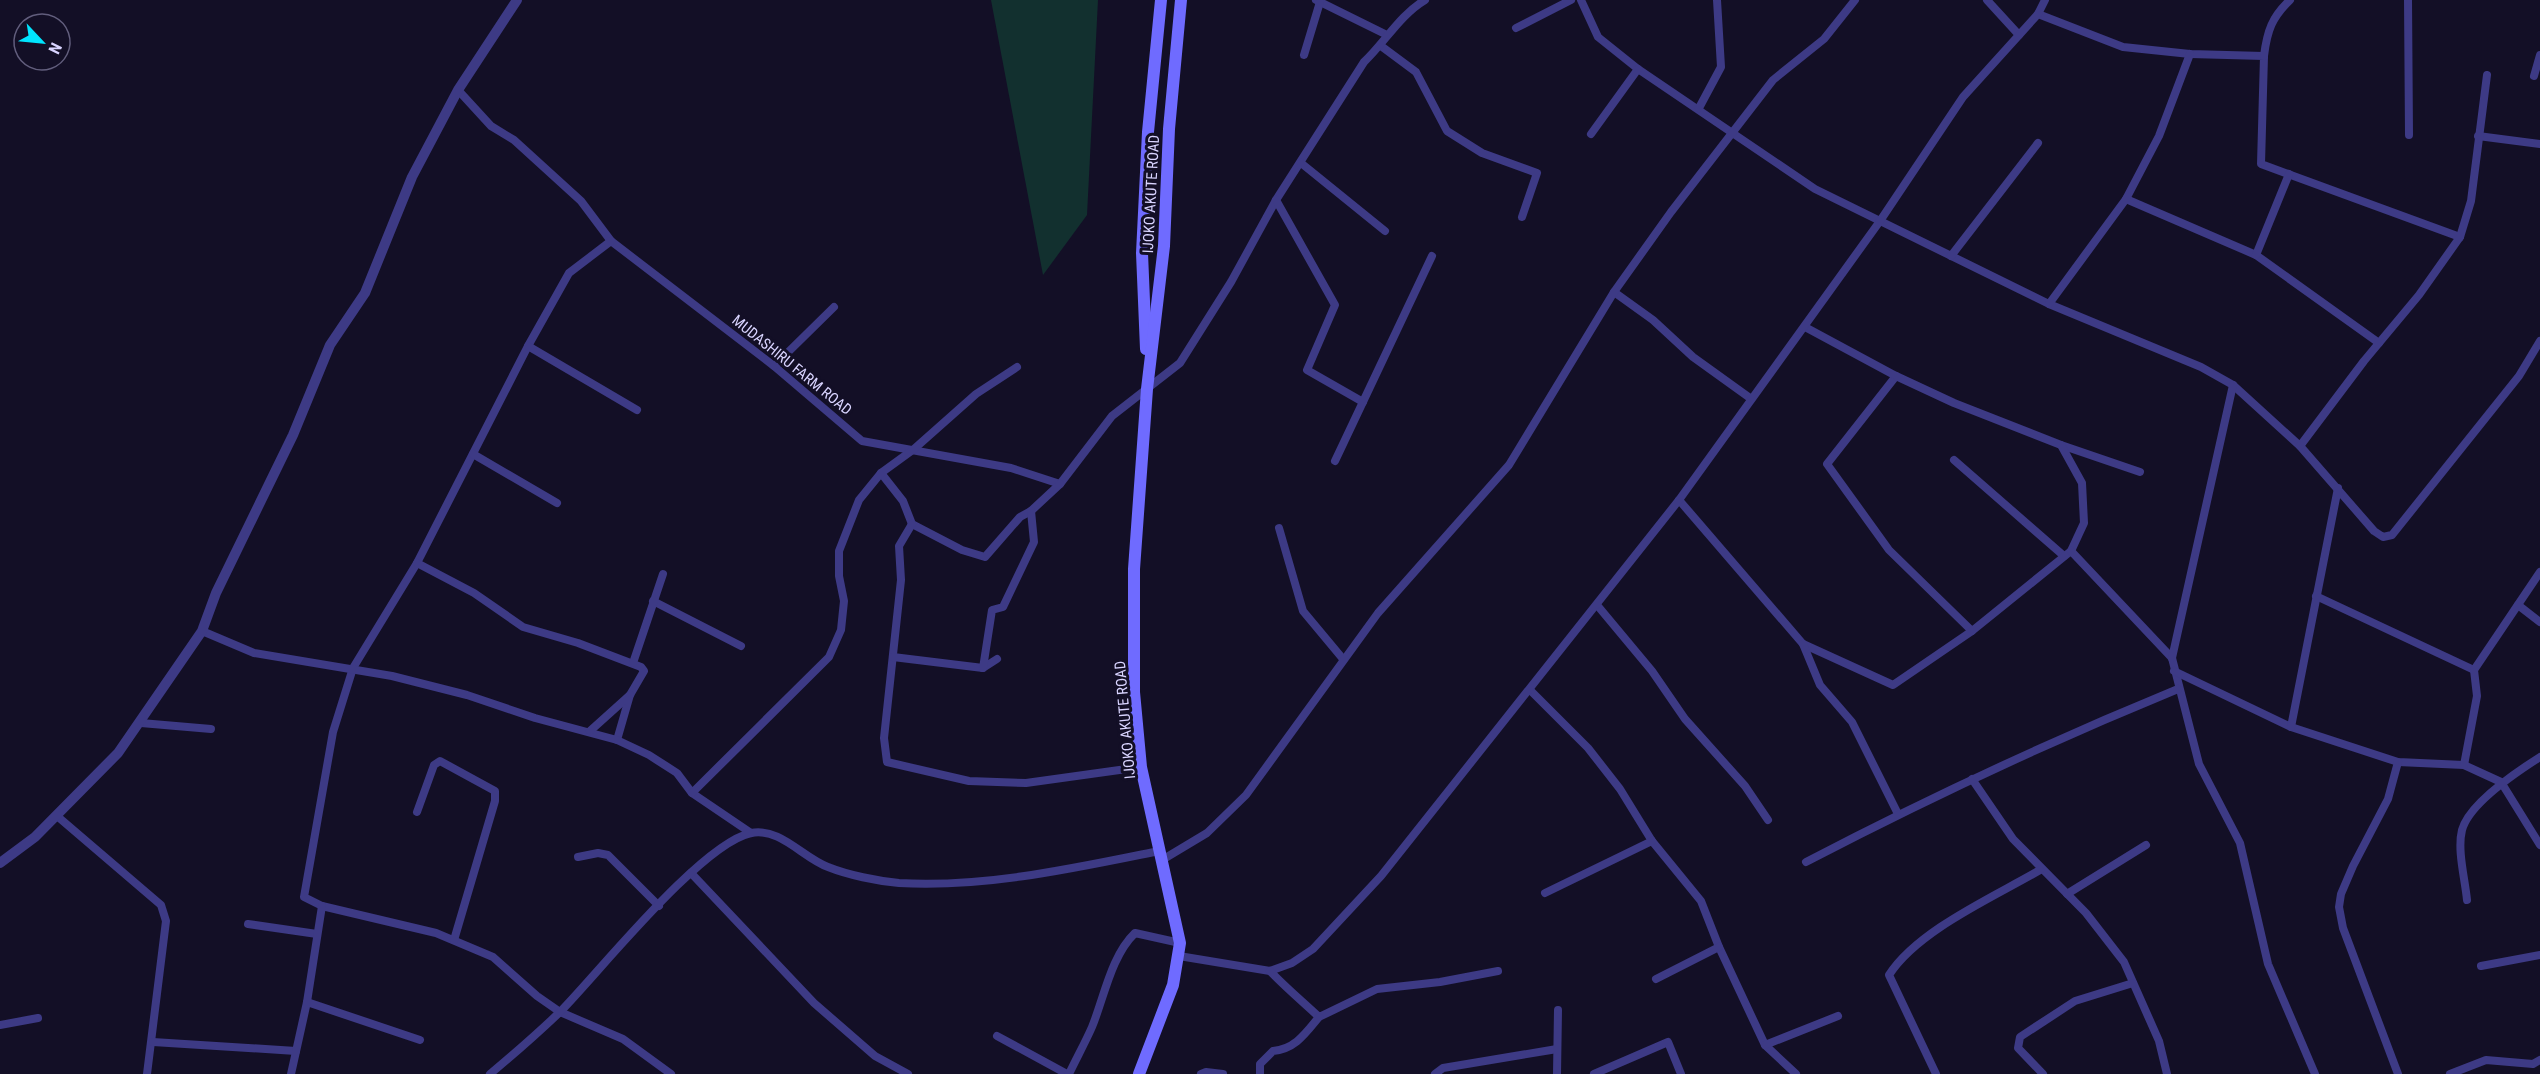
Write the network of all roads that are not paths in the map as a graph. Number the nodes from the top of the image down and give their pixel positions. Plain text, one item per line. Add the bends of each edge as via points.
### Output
1 (517, 0) edge
2 (1161, 0) edge
3 (1181, 0) edge
4 (1425, 0) edge
5 (1571, 0) edge
6 (1581, 0) edge
7 (1717, 0) edge
8 (1855, 0) edge
9 (1987, 0) edge
10 (2045, 0) edge
11 (2290, 0) edge
12 (2408, 0) edge
13 (1318, 1) edge
14 (2038, 14) junction
15 (1516, 28) dead end
16 (1387, 35) junction
17 (2019, 35) junction
18 (1381, 46) junction
19 (2190, 54) junction
20 (1304, 55) dead end
21 (2540, 55) edge
22 (2264, 56) junction
23 (1638, 69) junction
24 (2487, 75) dead end
25 (2534, 76) dead end
26 (458, 90) junction
27 (1699, 108) junction
28 (1733, 133) junction
29 (1592, 134) dead end
30 (2409, 135) dead end
31 (2478, 136) junction
32 (2038, 143) dead end
33 (2540, 144) edge
34 (1301, 163) junction
35 (2289, 174) junction
36 (2126, 199) junction
37 (1276, 200) junction
38 (1522, 218) dead end
39 (1880, 221) junction
40 (1385, 231) dead end
41 (2460, 237) junction
42 (611, 241) junction
43 (2256, 255) junction
44 (1432, 256) dead end
45 (1951, 256) junction
46 (1614, 292) junction
47 (2049, 304) junction
48 (834, 307) dead end
49 (1805, 327) junction
50 (2540, 340) edge
51 (2379, 343) junction
52 (528, 346) junction
53 (2537, 355) edge
54 (774, 366) junction
55 (1017, 367) dead end
56 (1896, 376) junction
57 (2233, 385) junction
58 (1147, 389) junction
59 (1750, 398) junction
60 (1363, 402) junction
61 (637, 410) dead end
62 (2061, 445) junction
63 (2300, 446) junction
64 (914, 449) junction
65 (473, 454) junction
66 (1954, 460) dead end
67 (1335, 461) dead end
68 (2140, 472) dead end
69 (881, 473) junction
70 (1060, 484) junction
71 (2338, 488) junction
72 (1679, 500) junction
73 (557, 503) dead end
74 (1031, 511) junction
75 (912, 524) junction
76 (1279, 528) dead end
77 (2068, 553) junction
78 (417, 563) junction
79 (2540, 572) edge
80 (663, 573) dead end
81 (2316, 596) junction
82 (653, 601) junction
83 (1597, 605) junction
84 (2518, 605) junction
85 (2540, 622) edge
86 (202, 631) junction
87 (1972, 631) junction
88 (1803, 644) junction
89 (741, 646) dead end
90 (893, 657) junction
91 (997, 658) dead end
92 (2172, 658) junction
93 (1343, 659) junction
94 (633, 663) junction
95 (352, 668) junction
96 (983, 668) junction
97 (2474, 670) junction
98 (2174, 671) junction
99 (2178, 689) junction
100 (1530, 690) junction
101 (630, 695) junction
102 (141, 723) junction
103 (2291, 728) junction
104 (211, 729) dead end
105 (590, 731) junction
106 (617, 740) junction
107 (2540, 757) edge
108 (2398, 762) junction
109 (2464, 765) junction
110 (1141, 767) junction
111 (1972, 779) junction
112 (2501, 782) junction
113 (692, 793) junction
114 (417, 812) dead end
115 (1898, 814) junction
116 (57, 816) junction
117 (1768, 820) dead end
118 (751, 833) junction
119 (1652, 841) junction
120 (2146, 845) dead end
121 (2540, 845) edge
122 (578, 856) dead end
123 (1160, 856) junction
124 (1806, 862) dead end
125 (0, 863) edge
126 (2040, 870) junction
127 (691, 873) junction
128 (1545, 893) dead end
129 (2067, 894) junction
130 (2467, 900) dead end
131 (322, 906) junction
132 (659, 906) junction
133 (248, 924) dead end
134 (317, 934) junction
135 (454, 940) junction
136 (1180, 943) junction
137 (1719, 947) junction
138 (2540, 955) edge
139 (1179, 956) junction
140 (2481, 966) dead end
141 (1498, 970) dead end
142 (1270, 971) junction
143 (1656, 979) dead end
144 (2133, 982) junction
145 (307, 1002) junction
146 (1558, 1010) dead end
147 (560, 1011) junction
148 (1838, 1016) dead end
149 (1319, 1017) junction
150 (38, 1018) dead end
151 (0, 1025) edge
152 (997, 1036) dead end
153 (420, 1040) dead end
154 (153, 1042) junction
155 (1765, 1046) junction
156 (1557, 1049) junction
157 (296, 1051) junction
158 (2540, 1060) edge
159 (147, 1074) edge
160 (291, 1074) edge
161 (490, 1074) edge
162 (671, 1074) edge
163 (908, 1074) edge
164 (1068, 1074) edge
165 (1139, 1074) edge
166 (1201, 1074) edge
167 (1223, 1074) edge
168 (1260, 1074) edge
169 (1435, 1074) edge
170 (1557, 1074) edge
171 (1594, 1074) edge
172 (1681, 1074) edge
173 (1796, 1074) edge
174 (1936, 1074) edge
175 (2043, 1074) edge
176 (2167, 1074) edge
177 (2315, 1074) edge
178 (2398, 1074) edge
179 (2450, 1074) edge

1 - 26 street
2 - 58 main road, IJOKO AKUTE ROAD via 1148,132 1142,253
3 - 58 main road, IJOKO AKUTE ROAD via 1169,129 1164,246
4 - 16 street
5 - 15 street
6 - 23 street via 1598,37
7 - 27 street via 1721,67
8 - 28 street via 1824,39 1773,80
9 - 17 street
10 - 14 street
11 - 22 street via 2275,14 2266,35
12 - 30 street
13 - 16 street
13 - 20 street
14 - 17 street
14 - 19 street via 2123,47
16 - 18 street
17 - 39 street via 1963,97
18 - 34 street via 1364,62
18 - 38 street via 1416,72 1447,131 1482,153 1537,172
19 - 22 street
19 - 36 street via 2159,136
21 - 25 street
22 - 35 street via 2261,165
23 - 27 street
23 - 29 street
24 - 31 street
26 - 42 street, MUDASHIRU FARM ROAD via 490,126 514,140 582,201
26 - 86 street via 412,177 365,293 330,345
27 - 28 street
28 - 39 street via 1815,189
28 - 46 street
31 - 33 street
31 - 41 street via 2471,201
32 - 45 street
34 - 37 street
34 - 40 street
35 - 41 street
35 - 43 street
36 - 43 street
36 - 47 street
37 - 58 street via 1180,363
37 - 60 street via 1335,305 1307,370
39 - 45 street
39 - 49 street
41 - 51 street
42 - 52 street via 569,273
42 - 54 street, MUDASHIRU FARM ROAD
43 - 51 street
44 - 60 street
45 - 47 street
46 - 59 street
46 - 93 street via 1509,465 1428,554
47 - 57 street via 2191,363
48 - 54 street
49 - 56 street
49 - 59 street
50 - 53 street
51 - 63 street
52 - 61 street
52 - 65 street
53 - 71 street via 2392,535 2384,537 2374,531
54 - 64 street, MUDASHIRU FARM ROAD via 862,441
55 - 64 street via 976,394
56 - 62 street via 1954,404
56 - 87 street via 1827,464 1889,550
57 - 63 street
57 - 92 street
58 - 70 street via 1112,416
58 - 110 main road, IJOKO AKUTE ROAD via 1134,569 1134,692
59 - 72 street
60 - 67 street
62 - 68 street
62 - 77 street via 2082,483 2084,523
63 - 71 street
64 - 69 street
64 - 70 street, MUDASHIRU FARM ROAD via 1011,468
65 - 73 street
65 - 78 street
66 - 77 street
69 - 75 street via 903,501
69 - 113 street via 859,500 839,551 844,601 841,630 829,657
70 - 74 street
71 - 81 street
72 - 83 street
72 - 88 street
74 - 75 street via 1020,517 985,557 962,550
74 - 96 street via 1034,542 1003,607 992,610
75 - 90 street via 899,546 901,580
76 - 93 street via 1303,611
77 - 87 street
77 - 92 street
78 - 94 street via 474,593 523,627
78 - 95 street
79 - 84 street
80 - 82 street
81 - 97 street
81 - 103 street
82 - 89 street
82 - 94 street
83 - 100 street
83 - 117 street via 1652,671 1685,719 1745,786
84 - 85 street
84 - 97 street
86 - 95 street via 254,653
86 - 102 street
87 - 88 street via 1893,685
88 - 115 street via 1820,685 1852,722
90 - 96 street
90 - 110 street via 884,738 887,762 969,781 1026,783
91 - 96 street
92 - 98 street
93 - 123 street via 1246,795 1207,833
94 - 101 street via 644,671
95 - 105 street via 467,695
95 - 131 street via 333,732 304,897
97 - 109 street via 2477,696
98 - 99 street
98 - 103 street
99 - 111 street
99 - 177 street via 2204,777 2240,843 2268,964
100 - 119 street via 1588,748 1620,789
100 - 142 street via 1381,876 1313,949
101 - 105 street
101 - 106 street
102 - 104 street
102 - 116 street via 118,753
103 - 108 street
105 - 106 street
106 - 113 street via 677,773
107 - 112 street
108 - 109 street
108 - 178 street via 2388,800 2353,866 2339,907 2343,928
109 - 112 street
110 - 123 main road, IJOKO AKUTE ROAD
111 - 115 street
111 - 126 street via 2007,832
112 - 121 street
112 - 130 street via 2462,830
113 - 118 street
114 - 135 street via 434,765 440,761 495,791
115 - 124 street
116 - 125 street
116 - 154 street via 161,905 166,921
118 - 123 street via 772,833 828,867 896,883 984,879
118 - 127 street via 716,851
119 - 128 street
119 - 137 street via 1701,901
120 - 129 street
122 - 132 street via 598,852 608,855
123 - 136 main road, IJOKO AKUTE ROAD
126 - 129 street
126 - 174 street via 1927,936 1889,975
127 - 132 street
127 - 163 street via 814,1003 875,1056
129 - 144 street via 2113,946
131 - 134 street
131 - 135 street
132 - 147 street
133 - 134 street
134 - 145 street
135 - 147 street via 493,957
136 - 139 main road, IJOKO AKUTE ROAD
136 - 164 street via 1135,933 1128,939
137 - 143 street
137 - 155 street
138 - 140 street
139 - 142 street
139 - 165 main road, IJOKO AKUTE ROAD via 1173,985
141 - 149 street via 1440,982 1377,988
142 - 149 street
144 - 175 street via 2075,1001 2020,1038 2018,1048
144 - 176 street via 2159,1041
145 - 153 street
145 - 157 street
146 - 156 street
147 - 161 street
147 - 162 street via 623,1039
148 - 155 street
149 - 168 street via 1287,1050 1273,1051 1260,1064
150 - 151 street
152 - 164 street
154 - 157 street
154 - 159 street
155 - 173 street
156 - 169 street via 1443,1068
156 - 170 street
157 - 160 street
158 - 179 street via 2533,1064 2486,1060
166 - 167 street
171 - 172 street via 1668,1042

